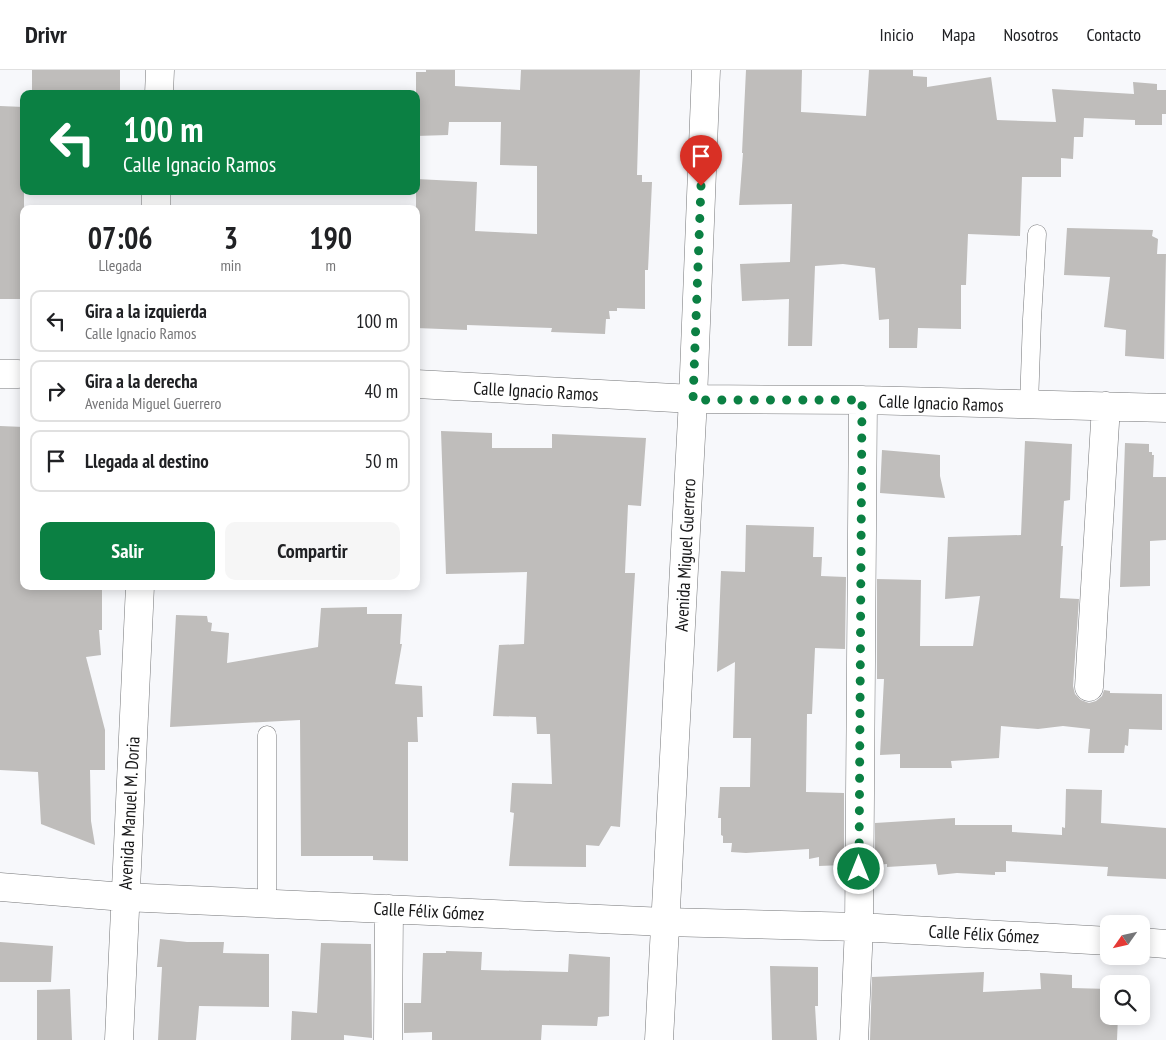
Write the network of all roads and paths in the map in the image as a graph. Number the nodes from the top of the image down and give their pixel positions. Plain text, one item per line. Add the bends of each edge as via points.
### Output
1 (160, 70) edge
2 (706, 70) edge
3 (159, 90) edge
4 (1037, 234) dead end
5 (420, 384) edge
6 (693, 400) junction
7 (862, 400) junction
8 (1029, 405) junction
9 (1106, 406) junction
10 (1166, 408) edge
11 (140, 590) edge
12 (1089, 687) dead end
13 (267, 735) dead end
14 (0, 887) edge
15 (124, 897) junction
16 (267, 904) junction
17 (389, 909) junction
18 (665, 922) junction
19 (859, 927) junction
20 (1100, 940) edge
21 (1150, 943) edge
22 (1166, 944) edge
23 (119, 1040) edge
24 (388, 1040) edge
25 (659, 1040) edge
26 (854, 1040) edge

1 - 3 street
2 - 6 street, Avenida Miguel Guerrero
4 - 8 lane
5 - 6 street, Calle Ignacio Ramos
6 - 7 street, Calle Ignacio Ramos
6 - 18 street, Avenida Miguel Guerrero
7 - 8 street, Calle Ignacio Ramos
7 - 19 street
8 - 9 street, Calle Ignacio Ramos
9 - 10 street, Calle Ignacio Ramos
9 - 12 street
11 - 15 street, Avenida Manuel M. Doria
13 - 16 lane
14 - 15 street, Calle Félix Gómez
15 - 16 street, Calle Félix Gómez
15 - 23 street, Avenida Manuel M. Doria
16 - 17 street, Calle Félix Gómez
17 - 18 street, Calle Félix Gómez
17 - 24 street
18 - 19 street, Calle Félix Gómez
18 - 25 street, Avenida Miguel Guerrero
19 - 20 street, Calle Félix Gómez
19 - 26 street
21 - 22 street

